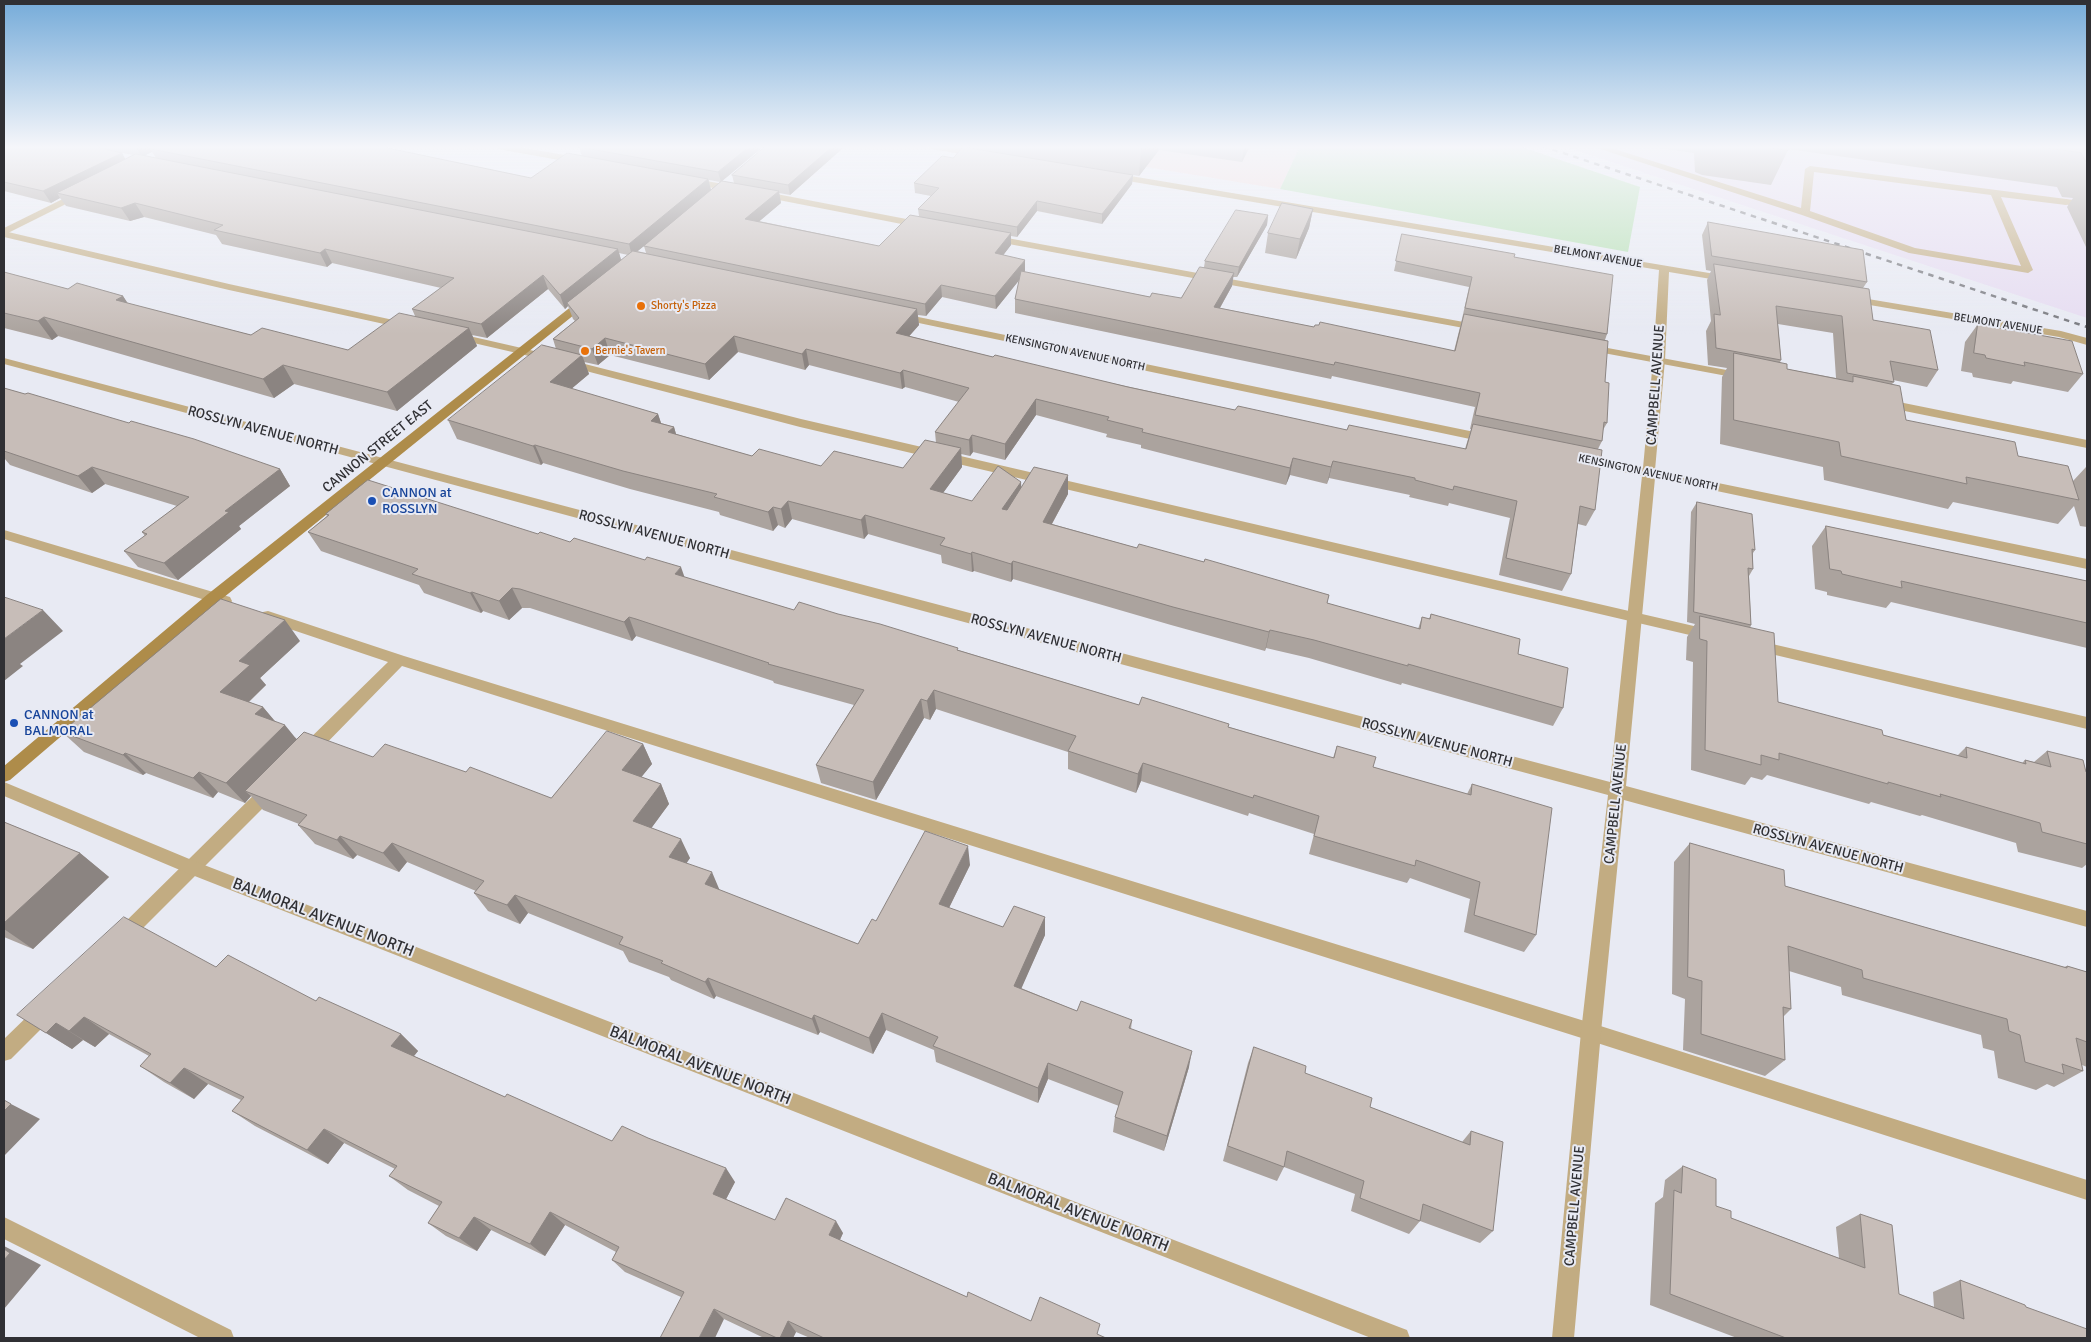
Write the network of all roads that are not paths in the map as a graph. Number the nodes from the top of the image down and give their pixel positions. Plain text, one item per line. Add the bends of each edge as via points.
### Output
1 (51, 209) edge
2 (837, 209) edge
3 (1308, 209) edge
4 (1791, 209) edge
5 (1805, 209) edge
6 (2002, 209) edge
7 (1805, 213) junction
8 (929, 226) edge
9 (4, 233) edge
10 (978, 235) edge
11 (1664, 268) junction
12 (1741, 281) edge
13 (597, 291) edge
14 (1838, 297) edge
15 (888, 314) edge
16 (424, 330) edge
17 (1494, 330) edge
18 (444, 334) edge
19 (2087, 342) edge
20 (1572, 344) edge
21 (522, 351) junction
22 (1659, 360) junction
23 (4, 362) edge
24 (1754, 378) edge
25 (1877, 402) edge
26 (1503, 442) edge
27 (2087, 444) edge
28 (1571, 457) edge
29 (382, 463) junction
30 (1649, 473) junction
31 (4, 534) edge
32 (2087, 564) edge
33 (214, 598) junction
34 (1636, 617) junction
35 (1722, 637) edge
36 (1742, 642) edge
37 (399, 660) junction
38 (2087, 722) edge
39 (296, 764) edge
40 (4, 775) edge
41 (282, 778) edge
42 (4, 790) edge
43 (1618, 791) junction
44 (193, 868) junction
45 (2087, 920) edge
46 (109, 950) edge
47 (60, 998) edge
48 (1591, 1032) junction
49 (4, 1052) edge
50 (2087, 1190) edge
51 (4, 1228) edge
52 (223, 1338) edge
53 (1399, 1338) edge
54 (1563, 1338) edge

1 - 9 street
2 - 8 street
3 - 11 street, BELMONT AVENUE
4 - 7 street
5 - 7 street
6 - 7 street via 2028,270 1912,251
9 - 16 street
10 - 17 street
11 - 12 street, BELMONT AVENUE
11 - 22 street, CAMPBELL AVENUE
13 - 21 main road, CANNON STREET EAST
14 - 19 street, BELMONT AVENUE via 2061,334
15 - 26 street, KENSINGTON AVENUE NORTH
18 - 21 street
20 - 22 street
21 - 29 main road, CANNON STREET EAST
21 - 34 street via 800,423
22 - 24 street
22 - 30 street, CAMPBELL AVENUE
23 - 29 street, ROSSLYN AVENUE NORTH
25 - 27 street
28 - 30 street, KENSINGTON AVENUE NORTH
29 - 33 main road, CANNON STREET EAST
29 - 43 street, ROSSLYN AVENUE NORTH
30 - 32 street, KENSINGTON AVENUE NORTH
30 - 34 street, CAMPBELL AVENUE
31 - 33 street
33 - 37 street
33 - 40 main road, CANNON STREET EAST
34 - 35 street
34 - 43 street, CAMPBELL AVENUE
36 - 38 street
37 - 39 street
37 - 48 street
41 - 44 street
42 - 44 street, BALMORAL AVENUE NORTH
43 - 45 street, ROSSLYN AVENUE NORTH
43 - 48 street, CAMPBELL AVENUE
44 - 46 street
44 - 53 street, BALMORAL AVENUE NORTH
47 - 49 street
48 - 50 street
48 - 54 street, CAMPBELL AVENUE
51 - 52 street

